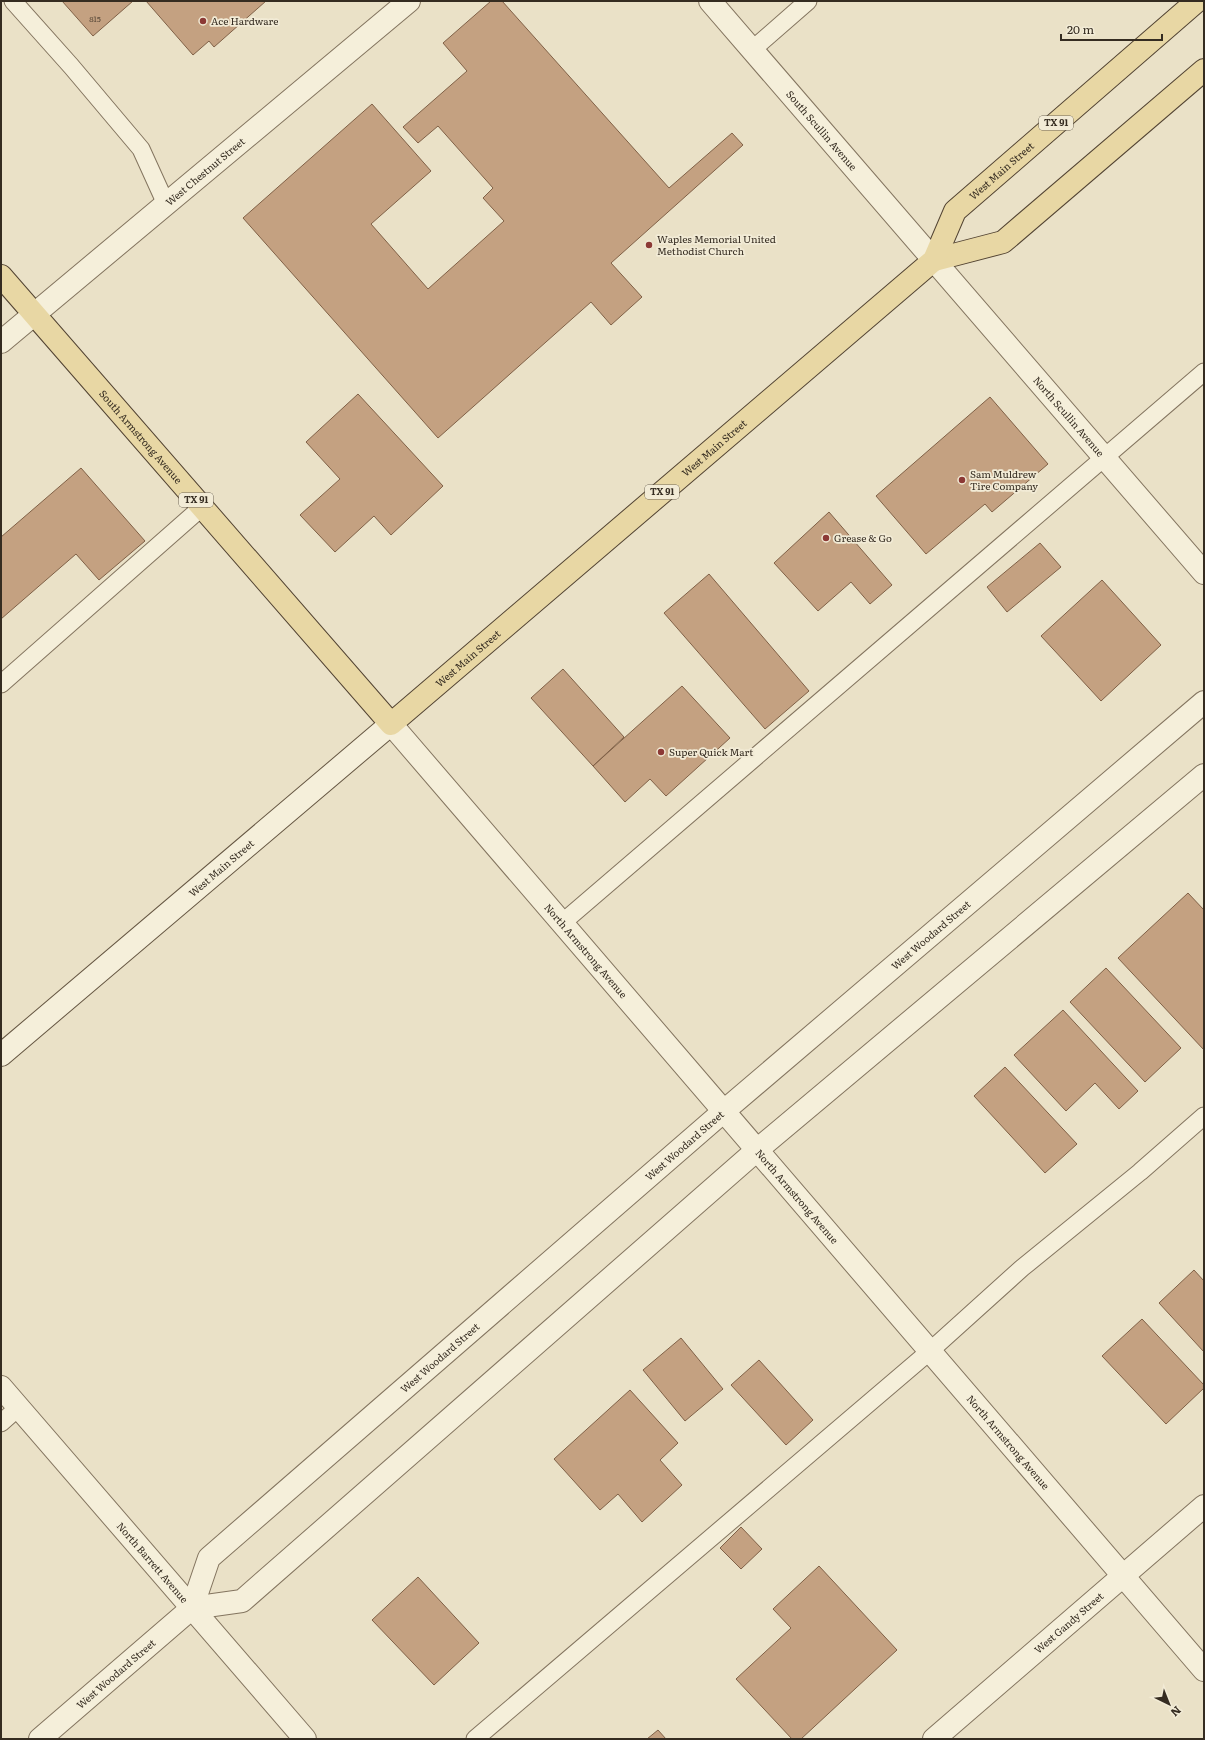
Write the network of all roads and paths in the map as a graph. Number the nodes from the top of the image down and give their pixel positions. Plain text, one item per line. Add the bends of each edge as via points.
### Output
1 (13, 1) edge
2 (409, 1) edge
3 (710, 1) edge
4 (808, 1) edge
5 (1197, 1) edge
6 (752, 50) junction
7 (1204, 70) edge
8 (166, 204) junction
9 (934, 260) junction
10 (1, 276) edge
11 (34, 314) junction
12 (1, 342) edge
13 (1204, 372) edge
14 (1104, 458) junction
15 (202, 507) junction
16 (1204, 573) edge
17 (1, 684) edge
18 (1204, 702) edge
19 (391, 724) junction
20 (1204, 775) edge
21 (562, 923) junction
22 (1, 1055) edge
23 (724, 1111) junction
24 (1204, 1116) edge
25 (757, 1150) junction
26 (930, 1351) junction
27 (1, 1386) edge
28 (19, 1407) junction
29 (1, 1422) edge
30 (1204, 1506) edge
31 (1123, 1576) junction
32 (192, 1608) junction
33 (1204, 1670) edge
34 (40, 1739) edge
35 (305, 1739) edge
36 (475, 1739) edge
37 (934, 1739) edge

1 - 8 lane via 72,66 141,149
2 - 8 street, West Chestnut Street
3 - 6 street, South Scullin Avenue
4 - 6 lane
5 - 9 main road, West Main Street / TX 91 via 955,211
6 - 9 street, South Scullin Avenue
7 - 9 main road, West Main Street / TX 91 via 1003,242
8 - 11 street, West Chestnut Street
9 - 14 street, North Scullin Avenue
9 - 19 main road, West Main Street / TX 91
10 - 11 main road, South Armstrong Avenue / TX 91
11 - 12 street, West Chestnut Street
11 - 15 main road, South Armstrong Avenue / TX 91
13 - 14 lane
14 - 16 street, North Scullin Avenue
14 - 21 lane
15 - 17 lane
15 - 19 main road, South Armstrong Avenue / TX 91
18 - 23 street, West Woodard Street
19 - 21 street, North Armstrong Avenue
19 - 22 street, West Main Street
20 - 25 street
21 - 23 street, North Armstrong Avenue
23 - 25 street, North Armstrong Avenue
23 - 32 street, West Woodard Street via 208,1558
24 - 26 lane via 1022,1268
25 - 26 street, North Armstrong Avenue
25 - 32 street via 242,1601
26 - 31 street, North Armstrong Avenue
26 - 36 lane
27 - 28 street, North Barrett Avenue
28 - 29 lane
28 - 32 street, North Barrett Avenue
30 - 31 street, West Gandy Street
31 - 33 street, North Armstrong Avenue
31 - 37 street, West Gandy Street
32 - 34 street, West Woodard Street
32 - 35 street, North Barrett Avenue

